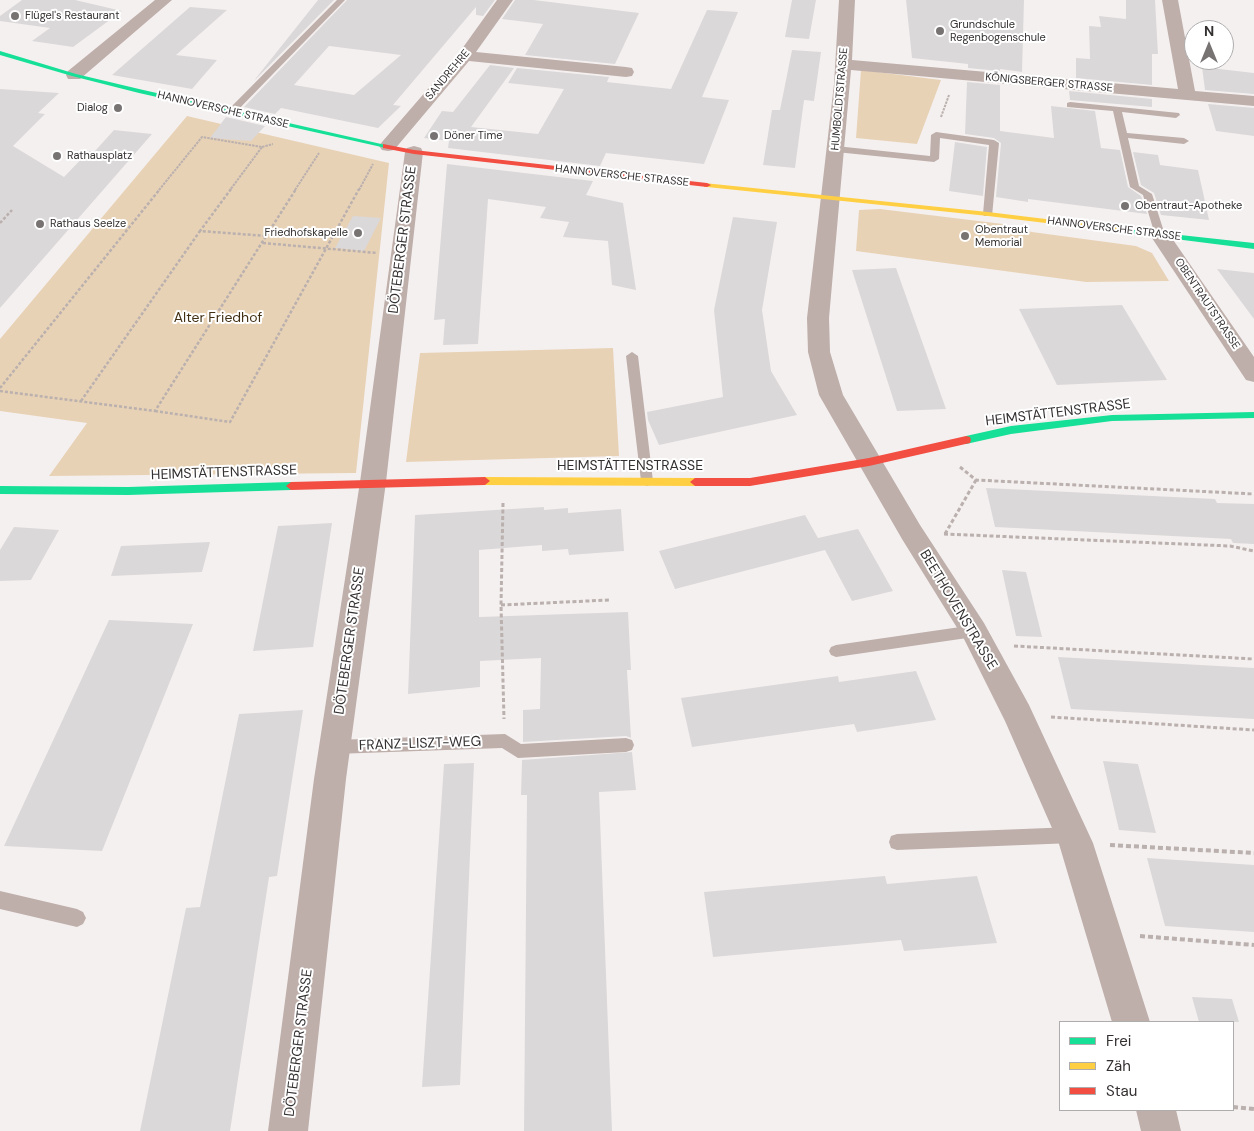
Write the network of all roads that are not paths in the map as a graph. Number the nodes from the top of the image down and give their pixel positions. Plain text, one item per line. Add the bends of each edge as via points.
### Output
1 (164, 0) edge
2 (341, 0) edge
3 (505, 0) edge
4 (847, 0) edge
5 (1170, 0) edge
6 (0, 53) edge
7 (465, 56) junction
8 (844, 64) junction
9 (626, 72) dead end
10 (74, 75) junction
11 (1187, 95) junction
12 (1254, 101) edge
13 (1070, 105) dead end
14 (1117, 109) junction
15 (232, 112) junction
16 (1176, 115) dead end
17 (1123, 135) junction
18 (1184, 142) dead end
19 (388, 146) junction
20 (836, 149) junction
21 (414, 152) junction
22 (830, 198) junction
23 (988, 214) junction
24 (1160, 234) junction
25 (1254, 246) edge
26 (632, 356) dead end
27 (1254, 374) edge
28 (1254, 415) edge
29 (869, 462) junction
30 (647, 481) junction
31 (373, 482) junction
32 (0, 490) edge
33 (977, 637) junction
34 (836, 650) dead end
35 (626, 745) dead end
36 (335, 747) junction
37 (1075, 839) junction
38 (897, 842) dead end
39 (0, 900) edge
40 (77, 918) dead end
41 (1131, 1021) edge
42 (1156, 1111) edge
43 (288, 1131) edge
44 (1161, 1131) edge

1 - 10 street
2 - 15 lane
3 - 7 street, SANDREHRE
4 - 8 street, HUMBOLDTSTRASSE
5 - 11 street
6 - 10 street, HANNOVERSCHE STRASSE
7 - 9 street
7 - 19 street, SANDREHRE
8 - 11 street, KÖNIGSBERGER STRASSE
8 - 20 street, HUMBOLDTSTRASSE
10 - 15 street, HANNOVERSCHE STRASSE
11 - 12 street, KÖNIGSBERGER STRASSE
13 - 14 lane
14 - 16 lane
14 - 17 lane
15 - 19 street, HANNOVERSCHE STRASSE
17 - 18 lane
17 - 24 lane via 1135,187 1147,194
19 - 21 street, HANNOVERSCHE STRASSE
20 - 22 street, HUMBOLDTSTRASSE
20 - 23 lane via 934,158 936,135 994,143
21 - 22 street, HANNOVERSCHE STRASSE
21 - 31 street, DÖTEBERGER STRASSE
22 - 23 street, HANNOVERSCHE STRASSE
22 - 29 street, BEETHOVENSTRASSE via 818,318 819,352 831,395
23 - 24 street, HANNOVERSCHE STRASSE
24 - 25 street, HANNOVERSCHE STRASSE
24 - 27 street, OBENTRAUTSTRASSE
26 - 30 lane
28 - 29 street, HEIMSTÄTTENSTRASSE via 1112,418 1011,430
29 - 30 street, HEIMSTÄTTENSTRASSE via 750,482
29 - 33 street, BEETHOVENSTRASSE
30 - 31 street, HEIMSTÄTTENSTRASSE
31 - 32 street, HEIMSTÄTTENSTRASSE via 128,491
31 - 36 street, DÖTEBERGER STRASSE
33 - 34 lane
33 - 37 street, BEETHOVENSTRASSE via 1018,715
35 - 36 lane, FRANZ-LISZT-WEG via 518,751 505,741
36 - 43 street, DÖTEBERGER STRASSE
37 - 38 lane
37 - 41 street, BEETHOVENSTRASSE
39 - 40 lane
42 - 44 street

